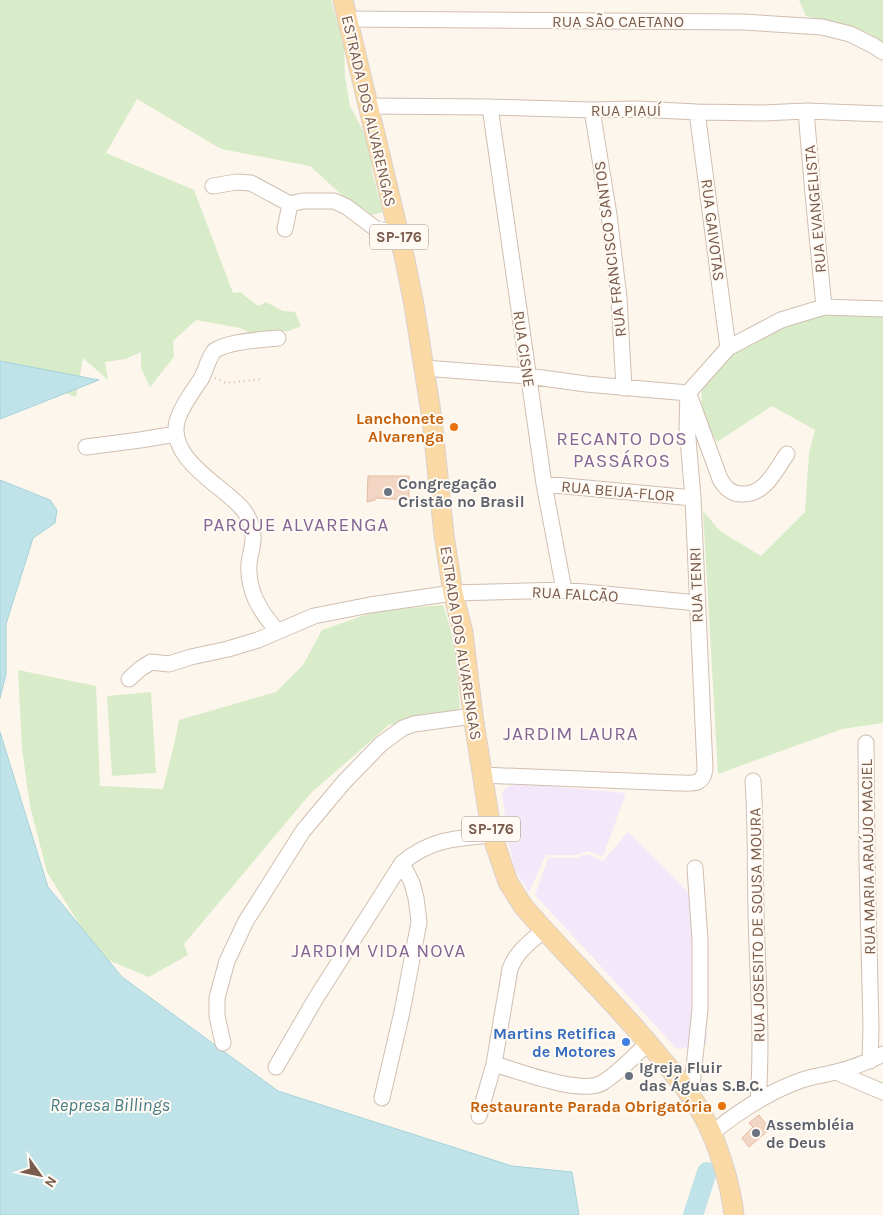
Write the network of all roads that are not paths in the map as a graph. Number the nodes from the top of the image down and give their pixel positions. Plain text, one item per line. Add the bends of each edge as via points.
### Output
1 (343, 0) edge
2 (347, 19) junction
3 (883, 52) edge
4 (368, 106) junction
5 (490, 107) junction
6 (592, 110) junction
7 (806, 111) junction
8 (697, 112) junction
9 (883, 114) edge
10 (214, 186) dead end
11 (290, 204) junction
12 (285, 229) dead end
13 (398, 233) junction
14 (824, 307) junction
15 (883, 309) edge
16 (278, 338) dead end
17 (728, 348) junction
18 (424, 368) junction
19 (528, 376) junction
20 (624, 388) junction
21 (688, 393) junction
22 (176, 434) junction
23 (86, 447) dead end
24 (787, 454) dead end
25 (544, 484) junction
26 (693, 498) junction
27 (564, 590) junction
28 (453, 593) junction
29 (697, 603) junction
30 (277, 631) junction
31 (129, 679) dead end
32 (473, 716) junction
33 (866, 743) dead end
34 (482, 775) junction
35 (753, 781) dead end
36 (492, 835) junction
37 (402, 863) junction
38 (695, 868) dead end
39 (544, 930) junction
40 (223, 1043) dead end
41 (648, 1043) junction
42 (876, 1057) edge
43 (494, 1064) junction
44 (276, 1067) dead end
45 (836, 1072) junction
46 (883, 1092) edge
47 (691, 1096) junction
48 (382, 1098) dead end
49 (758, 1100) junction
50 (480, 1116) dead end
51 (712, 1133) junction
52 (735, 1214) edge

1 - 2 main road, ESTRADA DOS ALVARENGAS / SP-176
2 - 3 street, RUA SÃO CAETANO via 744,22 822,27 850,34
2 - 4 main road, ESTRADA DOS ALVARENGAS / SP-176
4 - 5 street, RUA PIAUÍ
4 - 13 main road, ESTRADA DOS ALVARENGAS / SP-176
5 - 6 street, RUA PIAUÍ
5 - 19 street, RUA CISNE
6 - 8 street, RUA PIAUÍ
6 - 20 street, RUA FRANCISCO SANTOS via 619,298
7 - 8 street, RUA PIAUÍ
7 - 9 street, RUA PIAUÍ
7 - 14 street, RUA EVANGELISTA
8 - 17 street, RUA GAIVOTAS
10 - 11 street via 250,183
11 - 12 street
11 - 13 street via 334,201 376,229
13 - 18 main road, ESTRADA DOS ALVARENGAS / SP-176
14 - 15 street
14 - 17 street via 781,320
16 - 22 street via 217,349 178,418
17 - 21 street
18 - 19 street
18 - 28 main road, ESTRADA DOS ALVARENGAS / SP-176
19 - 20 street
19 - 25 street, RUA CISNE
20 - 21 street
21 - 24 street via 725,489 751,494 762,488
21 - 26 street, RUA TENRI via 687,427
22 - 23 street
22 - 30 street via 186,457 247,516 253,537 249,580 253,596
25 - 26 street, RUA BEIJA-FLOR
25 - 27 street, RUA CISNE
26 - 29 street, RUA TENRI
27 - 28 street, RUA FALCÃO
27 - 29 street, RUA FALCÃO
28 - 30 street, RUA FALCÃO via 314,616
28 - 32 main road, ESTRADA DOS ALVARENGAS / SP-176 via 463,632
29 - 34 street, RUA TENRI via 705,769 702,780 678,783
30 - 31 street, RUA FALCÃO via 258,640 168,664 151,662
32 - 34 main road, ESTRADA DOS ALVARENGAS / SP-176
32 - 40 street via 403,728 362,763 302,831 246,922 228,961 217,998
33 - 42 street, RUA MARIA ARAÚJO MACIEL via 871,1027
34 - 36 main road, ESTRADA DOS ALVARENGAS / SP-176
35 - 49 street, RUA JOSESITO DE SOUSA MOURA via 760,1052
36 - 37 street via 433,844
36 - 39 main road, ESTRADA DOS ALVARENGAS / SP-176 via 508,882
37 - 44 street
37 - 48 street via 412,883 419,922
38 - 47 street via 700,1009
39 - 41 main road, ESTRADA DOS ALVARENGAS / SP-176
39 - 43 street via 521,950 510,969
41 - 43 street via 608,1079 590,1087 564,1084
41 - 47 main road, ESTRADA DOS ALVARENGAS / SP-176
42 - 45 street
43 - 50 street
45 - 46 street
45 - 49 street via 802,1080
47 - 51 main road, ESTRADA DOS ALVARENGAS / SP-176
49 - 51 street
51 - 52 main road, ESTRADA DOS ALVARENGAS / SP-176

